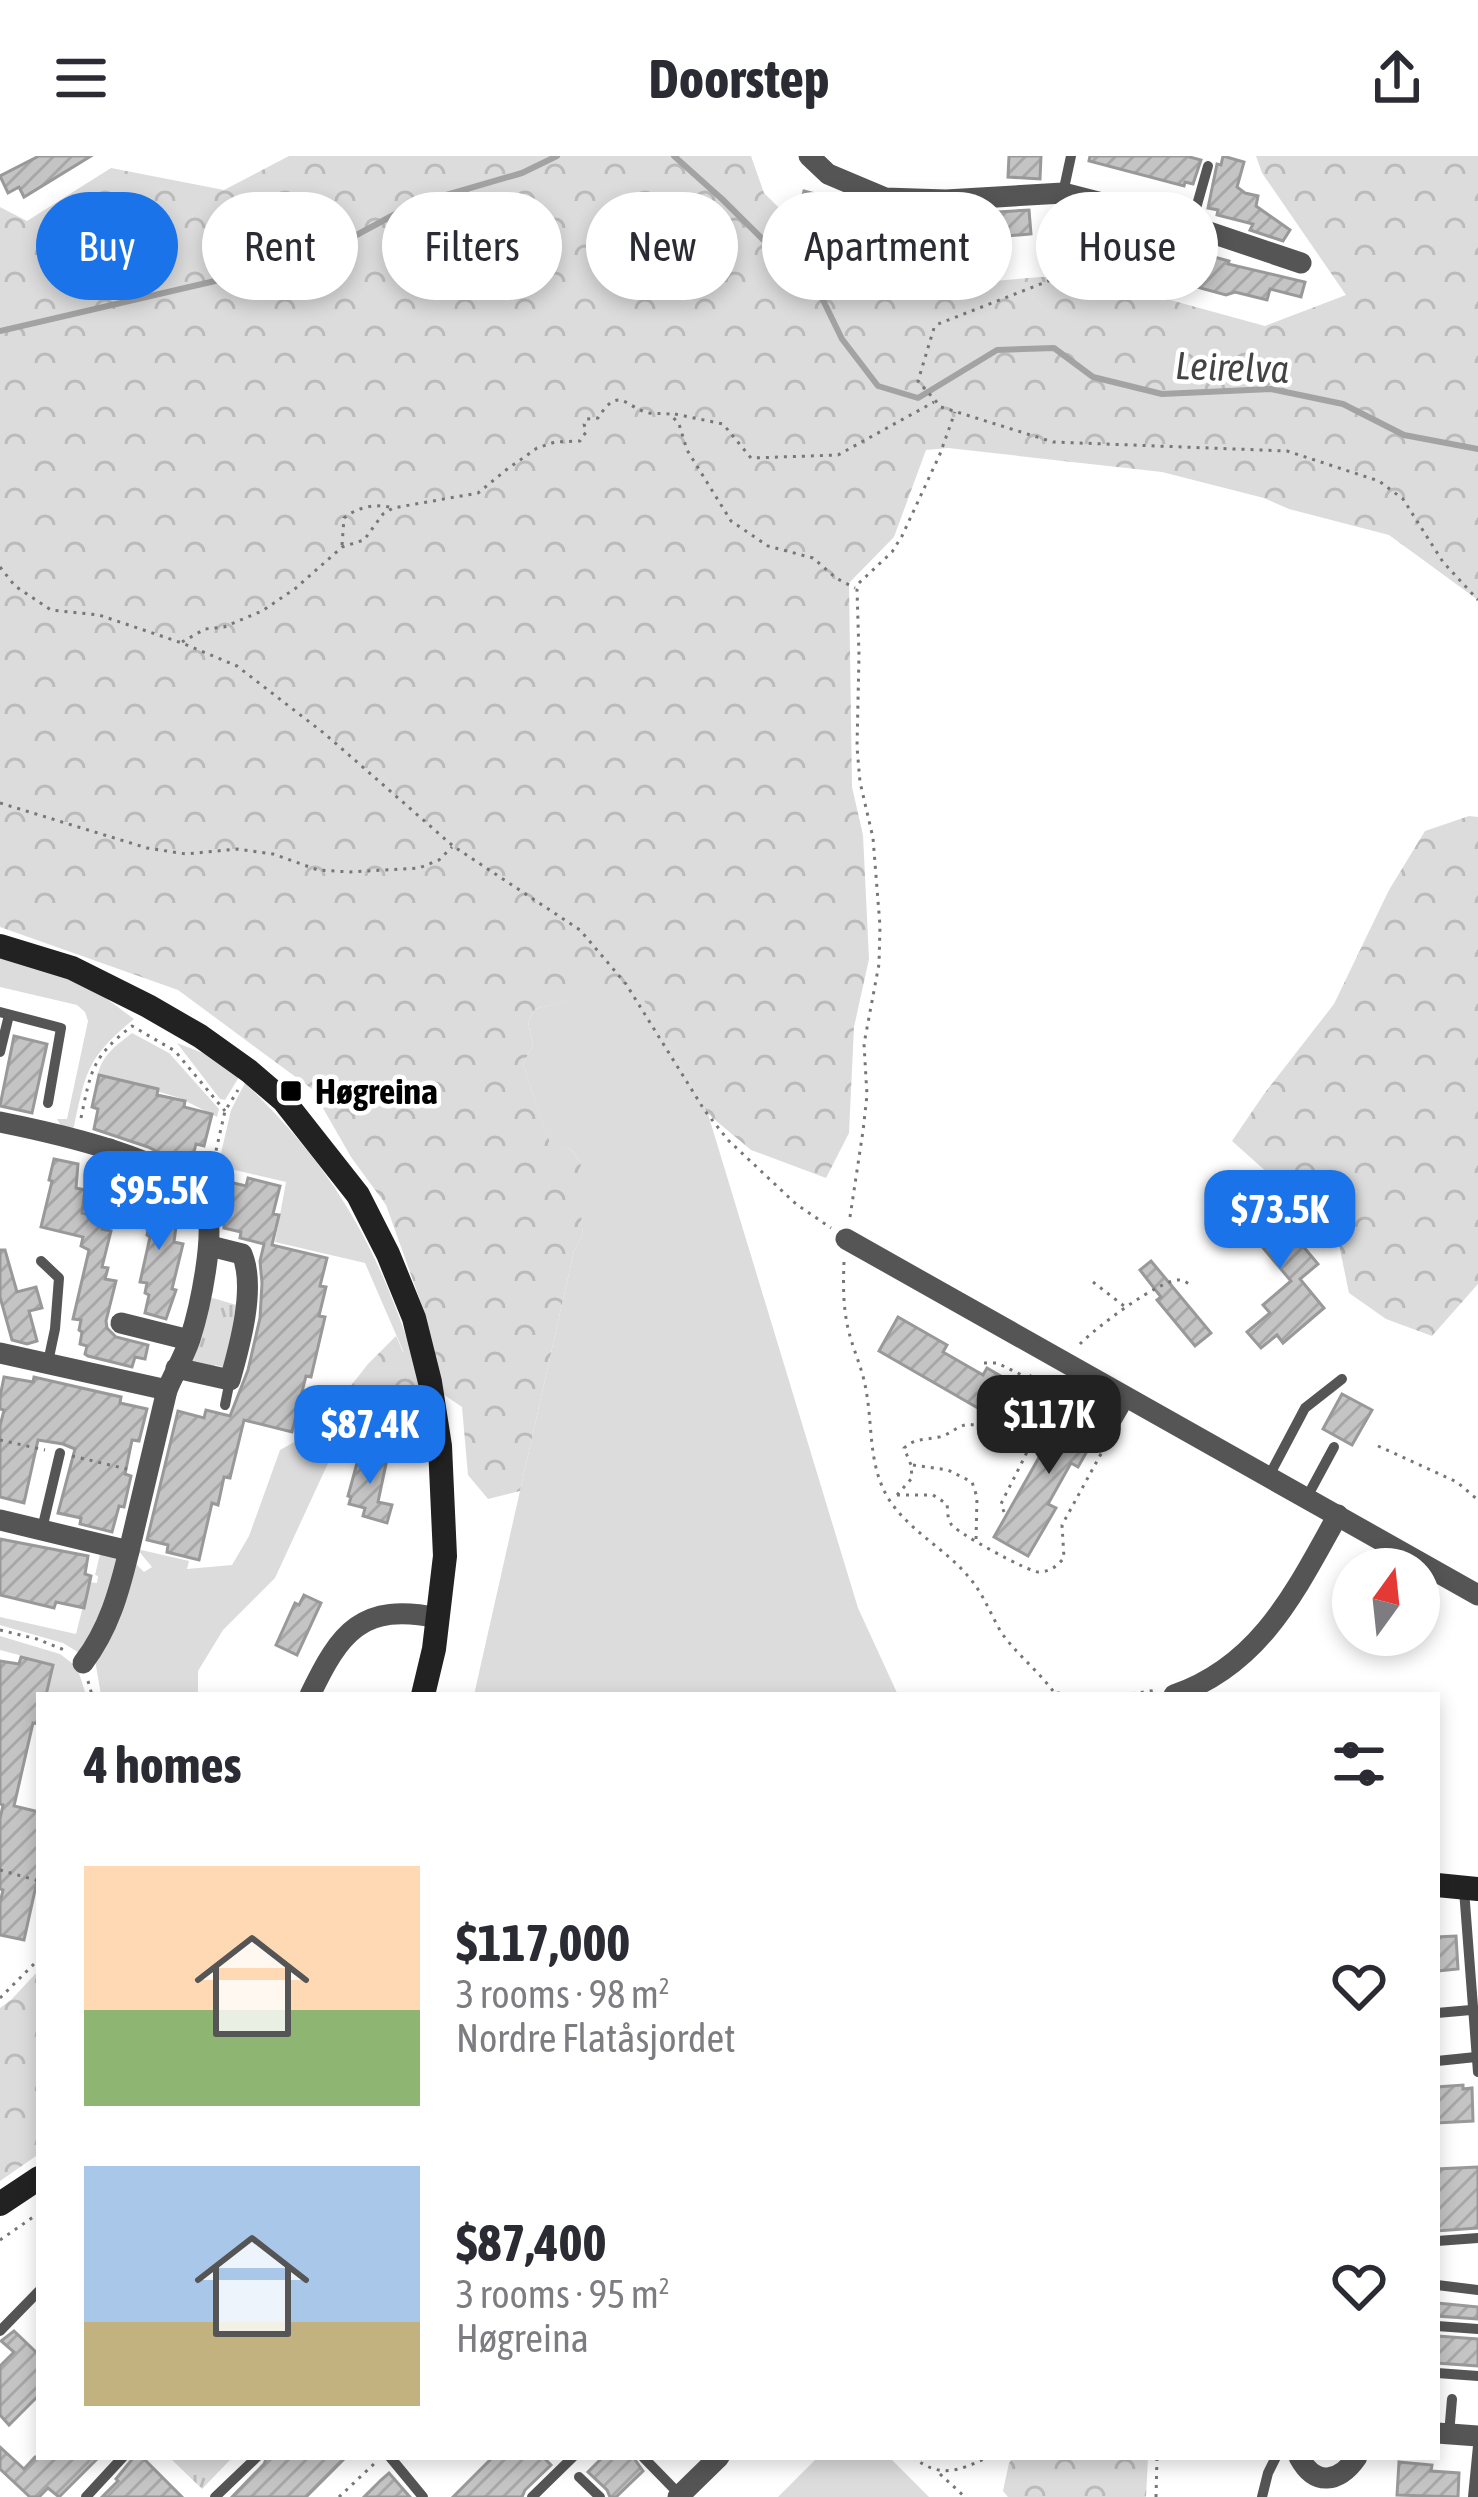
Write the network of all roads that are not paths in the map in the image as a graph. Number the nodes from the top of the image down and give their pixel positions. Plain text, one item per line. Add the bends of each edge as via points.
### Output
1 (809, 156) edge
2 (1071, 156) edge
3 (1208, 166) dead end
4 (1063, 192) edge
5 (1201, 192) edge
6 (1036, 195) edge
7 (1218, 235) edge
8 (1300, 263) dead end
9 (0, 946) edge
10 (4, 1013) edge
11 (0, 1052) edge
12 (48, 1103) dead end
13 (0, 1121) edge
14 (110, 1149) junction
15 (99, 1198) dead end
16 (847, 1239) road end
17 (210, 1246) junction
18 (41, 1261) dead end
19 (121, 1323) dead end
20 (189, 1340) junction
21 (0, 1353) edge
22 (47, 1365) junction
23 (176, 1368) junction
24 (1342, 1379) dead end
25 (230, 1380) junction
26 (167, 1390) junction
27 (1130, 1398) junction
28 (225, 1405) dead end
29 (1115, 1424) dead end
30 (1334, 1447) dead end
31 (60, 1453) dead end
32 (1269, 1476) junction
33 (1306, 1498) junction
34 (1338, 1515) junction
35 (0, 1520) edge
36 (42, 1529) junction
37 (129, 1551) junction
38 (1478, 1595) edge
39 (438, 1618) junction
40 (83, 1663) road end
41 (312, 1692) edge
42 (424, 1692) edge
43 (1171, 1692) edge
44 (1440, 1885) edge
45 (1471, 1887) edge
46 (1472, 2010) junction
47 (1440, 2013) edge
48 (1477, 2057) edge
49 (1440, 2062) edge
50 (1478, 2072) edge
51 (36, 2180) edge
52 (0, 2204) edge
53 (1478, 2238) edge
54 (1440, 2241) edge
55 (1440, 2285) edge
56 (1478, 2290) edge
57 (36, 2294) edge
58 (1440, 2326) edge
59 (1478, 2329) edge
60 (0, 2331) edge
61 (1440, 2373) edge
62 (1478, 2376) edge
63 (1452, 2399) dead end
64 (1443, 2433) edge
65 (1478, 2436) edge
66 (1478, 2446) edge
67 (119, 2460) edge
68 (254, 2460) edge
69 (389, 2460) edge
70 (570, 2460) edge
71 (646, 2460) edge
72 (716, 2460) edge
73 (1274, 2460) edge
74 (1301, 2460) edge
75 (1355, 2460) edge
76 (579, 2477) dead end
77 (680, 2496) edge
78 (86, 2497) edge
79 (215, 2497) edge
80 (423, 2497) edge
81 (532, 2497) edge
82 (600, 2497) edge
83 (1262, 2497) edge
84 (1473, 2497) edge

1 - 6 street via 828,174 885,199
2 - 4 lane
3 - 5 lane
7 - 8 street
9 - 39 street via 72,968 200,1036 284,1101 358,1195 414,1318 430,1382 445,1556
10 - 11 lane
10 - 12 lane via 61,1028
13 - 14 street
14 - 15 street
14 - 17 street via 178,1178 205,1202
16 - 27 street
17 - 20 street
17 - 25 street via 242,1254 248,1268
18 - 22 lane via 58,1278
19 - 20 street
20 - 23 street
21 - 22 street
22 - 26 street
23 - 25 street
23 - 26 street
24 - 32 lane via 1305,1408
25 - 28 lane
26 - 37 street
27 - 29 lane
27 - 32 street
30 - 33 lane
31 - 36 lane
32 - 33 street
33 - 34 street
34 - 38 street
34 - 43 street via 1267,1633 1220,1673
35 - 36 street
36 - 37 street
37 - 40 street via 110,1617
39 - 41 street via 399,1614 357,1626 337,1644
39 - 42 street
44 - 45 street
45 - 46 lane
46 - 47 lane
46 - 48 lane
48 - 49 lane
48 - 50 lane
51 - 52 street
53 - 54 lane
55 - 56 lane
57 - 60 lane
58 - 59 lane
61 - 62 lane
63 - 64 lane
64 - 65 street
66 - 84 lane
67 - 78 lane
68 - 79 lane
69 - 80 lane
70 - 81 lane
71 - 77 lane
72 - 77 street
73 - 83 lane
74 - 75 street via 1323,2479
76 - 82 lane

